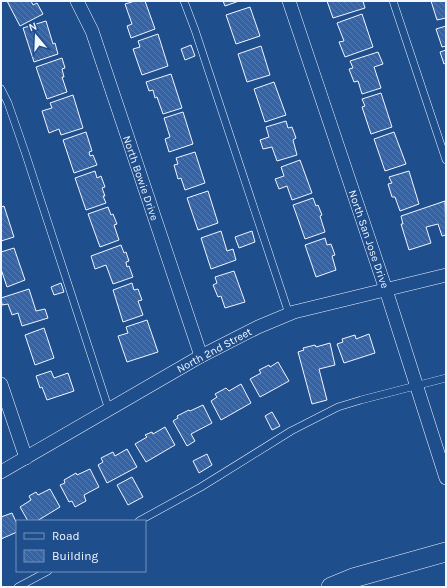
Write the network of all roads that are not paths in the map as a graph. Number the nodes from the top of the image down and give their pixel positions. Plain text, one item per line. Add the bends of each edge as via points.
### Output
1 (77, 1) edge
2 (184, 1) edge
3 (289, 1) edge
4 (393, 1) edge
5 (1, 89) edge
6 (446, 160) edge
7 (446, 275) edge
8 (386, 290) junction
9 (289, 314) junction
10 (201, 356) junction
11 (446, 378) edge
12 (1, 384) edge
13 (417, 386) junction
14 (109, 410) junction
15 (26, 458) junction
16 (1, 472) edge
17 (446, 478) edge
18 (141, 520) edge
19 (446, 552) edge
20 (46, 572) edge
21 (18, 587) edge
22 (331, 587) edge

1 - 10 street, North Bowie Drive via 92,31
2 - 9 lane
3 - 8 street, North San Jose Drive
4 - 6 lane
5 - 14 lane via 25,152
7 - 8 street, North 2nd Street
8 - 9 street, North 2nd Street
8 - 13 street, North San Jose Drive
9 - 10 street, North 2nd Street via 258,326
10 - 14 street, North 2nd Street
11 - 13 lane
12 - 15 street
13 - 17 street, North San Jose Drive
13 - 18 lane via 338,407
14 - 15 street, North 2nd Street
15 - 16 street, North 2nd Street
19 - 22 main road via 353,578
20 - 21 lane

